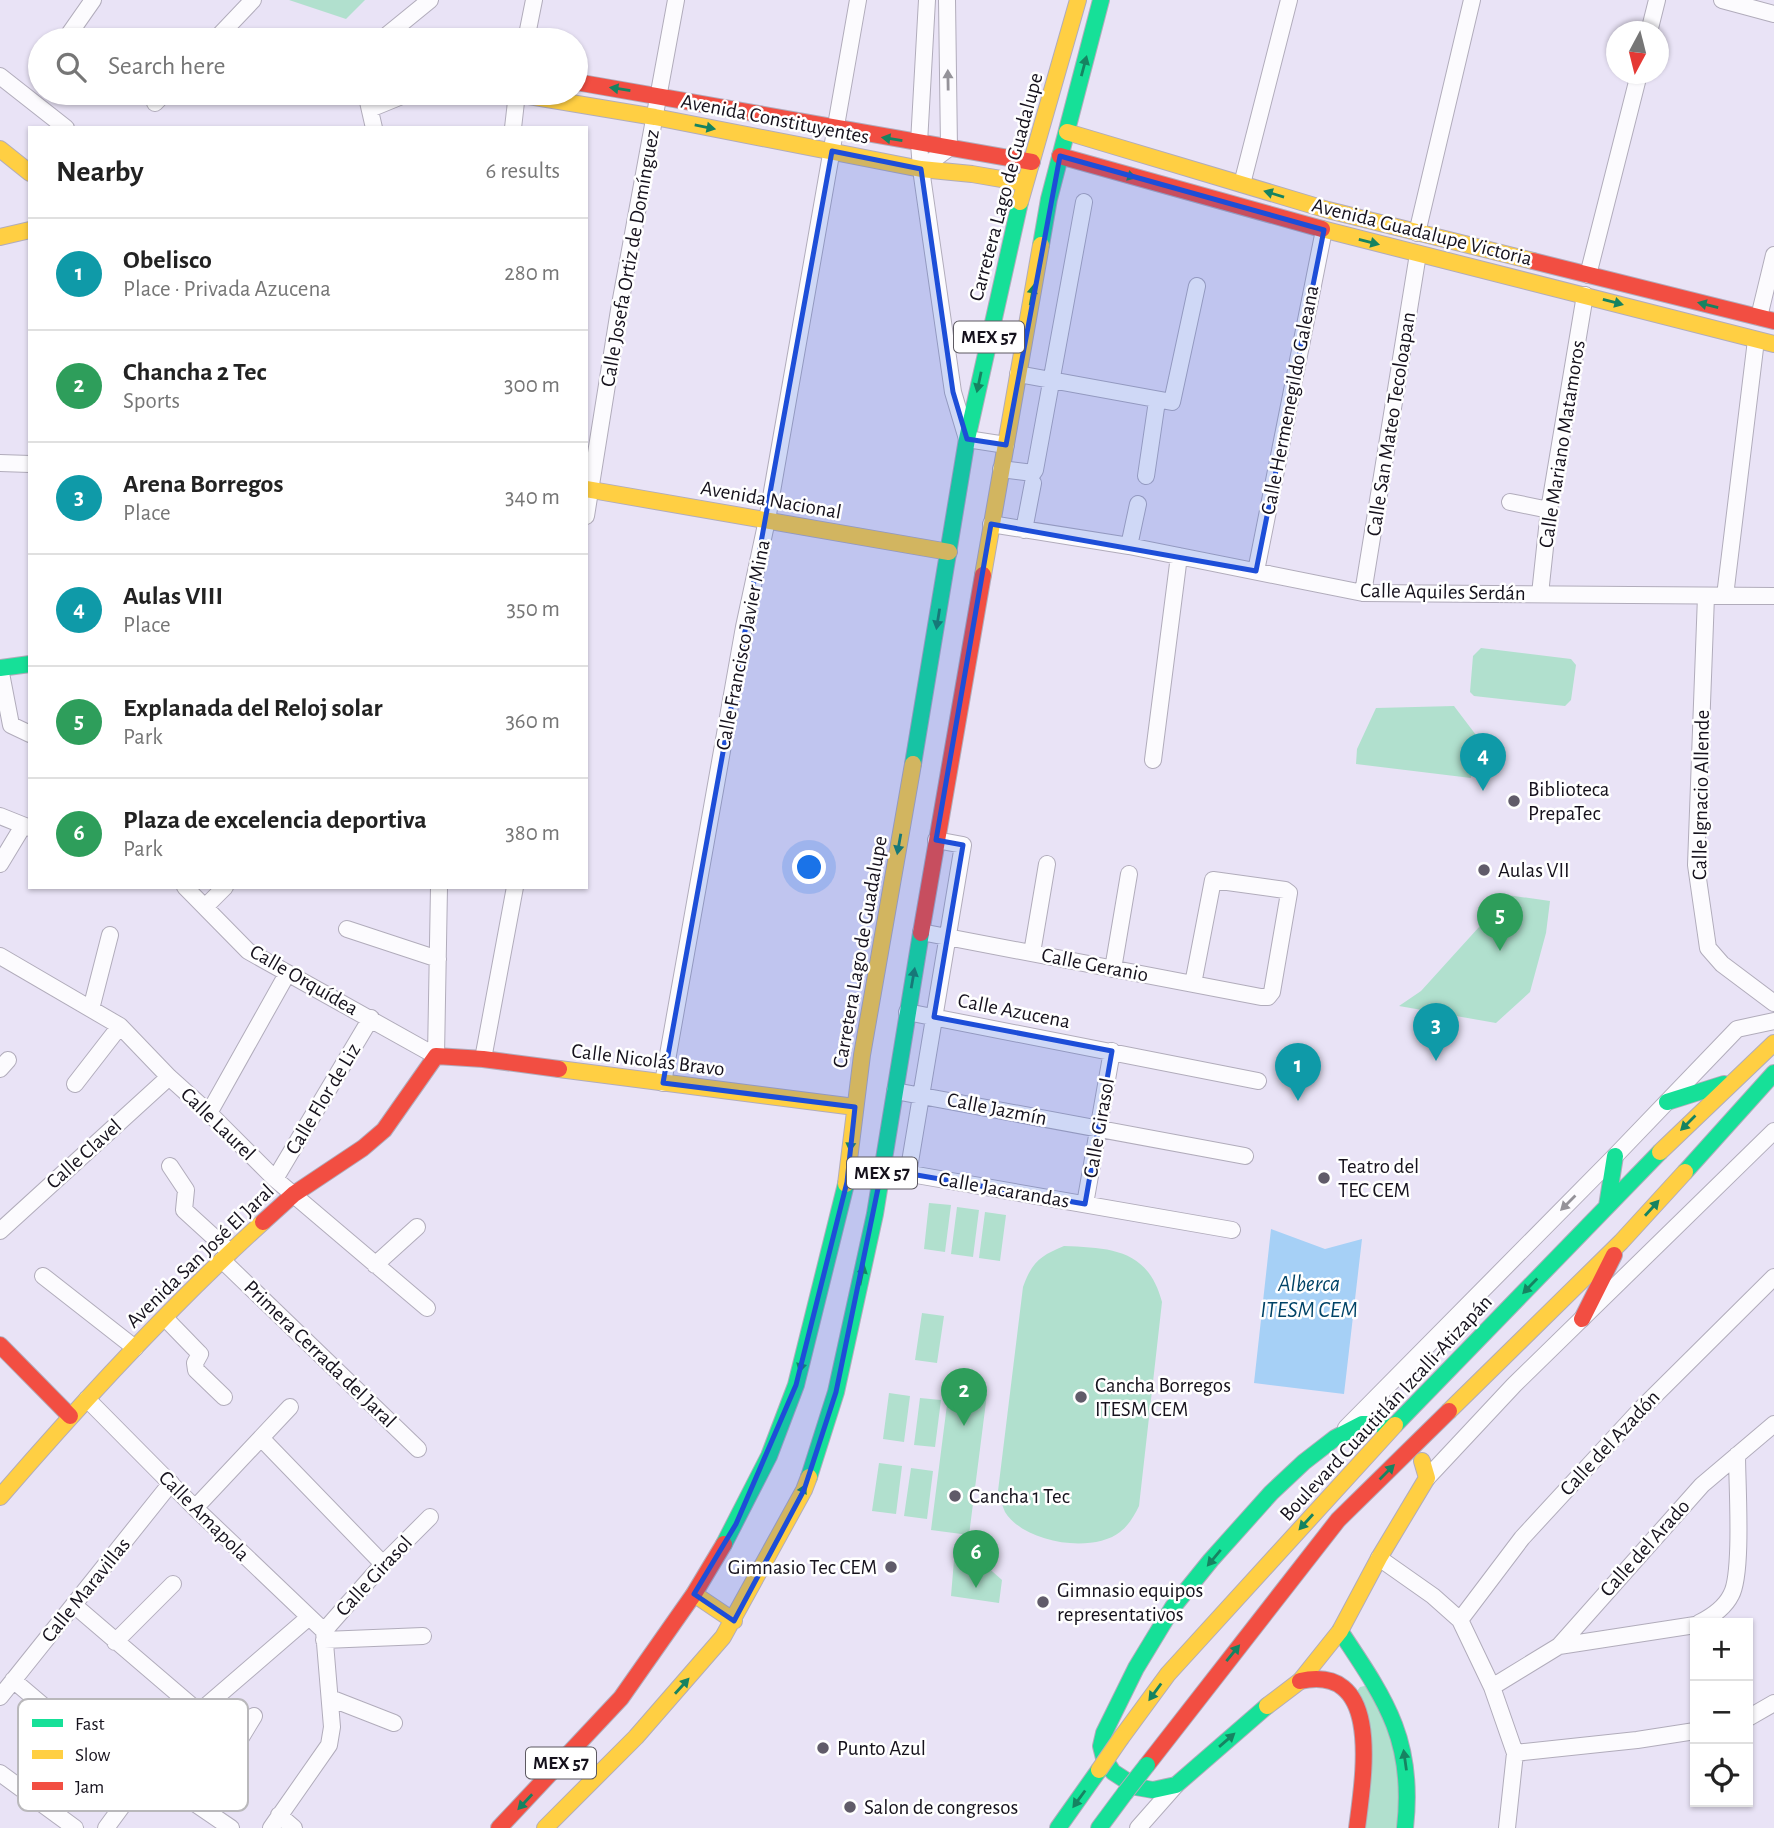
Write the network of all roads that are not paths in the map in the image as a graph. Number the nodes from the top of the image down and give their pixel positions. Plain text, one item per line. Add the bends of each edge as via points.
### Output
1 (93, 0) edge
2 (253, 0) edge
3 (430, 0) edge
4 (534, 0) edge
5 (676, 0) edge
6 (858, 0) edge
7 (927, 0) edge
8 (947, 0) edge
9 (1078, 0) edge
10 (1101, 0) edge
11 (1289, 0) edge
12 (1472, 0) edge
13 (1657, 0) edge
14 (1722, 0) edge
15 (1774, 13) edge
16 (1652, 21) edge
17 (73, 28) edge
18 (226, 28) edge
19 (396, 28) edge
20 (528, 28) edge
21 (0, 76) edge
22 (588, 84) edge
23 (1636, 84) edge
24 (659, 95) junction
25 (28, 98) edge
26 (37, 105) edge
27 (369, 105) edge
28 (516, 105) edge
29 (586, 105) edge
30 (655, 117) junction
31 (63, 126) edge
32 (374, 126) edge
33 (513, 126) edge
34 (836, 129) junction
35 (1067, 132) junction
36 (919, 143) junction
37 (949, 148) junction
38 (0, 149) edge
39 (832, 151) junction
40 (1060, 156) junction
41 (1032, 162) junction
42 (921, 169) junction
43 (28, 171) edge
44 (1024, 183) junction
45 (1242, 184) junction
46 (1084, 202) dead end
47 (28, 230) edge
48 (1324, 230) junction
49 (1417, 233) junction
50 (0, 237) edge
51 (1418, 254) junction
52 (1774, 255) edge
53 (1588, 275) junction
54 (1197, 286) dead end
55 (1585, 295) junction
56 (1766, 319) edge
57 (1756, 340) junction
58 (1774, 344) edge
59 (1018, 374) junction
60 (1051, 381) junction
61 (1157, 401) junction
62 (967, 439) junction
63 (1006, 445) junction
64 (0, 463) edge
65 (28, 464) edge
66 (1001, 469) junction
67 (1146, 476) dead end
68 (1033, 483) dead end
69 (589, 489) edge
70 (1510, 502) dead end
71 (1138, 504) dead end
72 (1549, 510) junction
73 (767, 520) junction
74 (991, 524) junction
75 (1024, 530) junction
76 (1129, 546) junction
77 (949, 552) junction
78 (1179, 556) junction
79 (1256, 571) junction
80 (1363, 593) junction
81 (1540, 594) junction
82 (1706, 596) junction
83 (1725, 596) junction
84 (1774, 596) edge
85 (28, 664) edge
86 (0, 668) edge
87 (28, 733) edge
88 (1153, 760) dead end
89 (0, 817) edge
90 (27, 827) edge
91 (936, 840) junction
92 (0, 864) edge
93 (1047, 864) dead end
94 (1129, 874) dead end
95 (188, 889) edge
96 (223, 889) edge
97 (439, 889) edge
98 (515, 889) edge
99 (205, 906) junction
100 (347, 929) dead end
101 (921, 932) junction
102 (110, 935) dead end
103 (948, 937) junction
104 (1032, 953) junction
105 (0, 956) edge
106 (438, 960) junction
107 (1113, 969) junction
108 (287, 974) junction
109 (1193, 984) junction
110 (1774, 1003) edge
111 (91, 1009) junction
112 (907, 1012) junction
113 (934, 1017) junction
114 (371, 1018) junction
115 (1774, 1021) edge
116 (120, 1026) junction
117 (1774, 1028) edge
118 (1774, 1043) edge
119 (1112, 1051) junction
120 (1759, 1055) junction
121 (436, 1056) junction
122 (881, 1058) junction
123 (483, 1059) junction
124 (1774, 1073) edge
125 (169, 1077) junction
126 (1258, 1082) dead end
127 (1730, 1082) junction
128 (663, 1083) junction
129 (75, 1084) dead end
130 (895, 1091) junction
131 (921, 1095) junction
132 (1667, 1102) junction
133 (855, 1107) junction
134 (209, 1112) junction
135 (1099, 1128) junction
136 (1774, 1131) edge
137 (1245, 1156) dead end
138 (1615, 1156) junction
139 (170, 1166) dead end
140 (882, 1169) junction
141 (908, 1174) junction
142 (275, 1179) junction
143 (294, 1194) junction
144 (1085, 1204) junction
145 (1607, 1206) junction
146 (417, 1227) dead end
147 (1232, 1230) dead end
148 (0, 1231) edge
149 (1621, 1241) junction
150 (226, 1256) junction
151 (375, 1265) junction
152 (43, 1276) dead end
153 (1774, 1277) edge
154 (427, 1308) dead end
155 (165, 1318) junction
156 (1582, 1319) junction
157 (0, 1345) edge
158 (135, 1348) junction
159 (224, 1397) dead end
160 (87, 1399) junction
161 (290, 1407) dead end
162 (70, 1416) junction
163 (1383, 1424) dead end
164 (1774, 1424) edge
165 (261, 1438) junction
166 (1332, 1442) junction
167 (418, 1449) dead end
168 (1737, 1455) junction
169 (1422, 1461) dead end
170 (1427, 1478) junction
171 (171, 1483) junction
172 (0, 1497) edge
173 (195, 1508) junction
174 (430, 1517) dead end
175 (1379, 1558) junction
176 (383, 1564) junction
177 (1267, 1565) junction
178 (173, 1584) dead end
179 (1285, 1588) junction
180 (694, 1594) junction
181 (74, 1605) junction
182 (308, 1618) junction
183 (1710, 1618) edge
184 (1460, 1620) junction
185 (734, 1621) junction
186 (1690, 1625) edge
187 (1340, 1631) junction
188 (324, 1636) junction
189 (423, 1636) dead end
190 (115, 1642) junction
191 (1559, 1646) junction
192 (13, 1680) junction
193 (1372, 1680) junction
194 (1300, 1681) junction
195 (1492, 1687) junction
196 (1350, 1694) junction
197 (0, 1697) edge
198 (330, 1698) junction
199 (35, 1699) edge
200 (183, 1699) edge
201 (214, 1699) edge
202 (1774, 1703) edge
203 (1753, 1715) edge
204 (254, 1716) dead end
205 (394, 1723) dead end
206 (248, 1726) edge
207 (1690, 1732) edge
208 (1515, 1752) junction
209 (0, 1773) edge
210 (1176, 1785) junction
211 (18, 1786) edge
212 (52, 1811) edge
213 (119, 1811) edge
214 (208, 1811) edge
215 (275, 1822) edge
216 (75, 1828) edge
217 (106, 1828) edge
218 (232, 1828) edge
219 (294, 1828) edge
220 (499, 1828) edge
221 (545, 1828) edge
222 (1058, 1828) edge
223 (1099, 1828) edge
224 (1138, 1828) edge
225 (1357, 1828) edge
226 (1405, 1828) edge
227 (1507, 1828) edge

1 - 17 street
2 - 18 street
3 - 19 street
4 - 20 street
5 - 24 street, Calle Josefa Ortiz de Domínguez
6 - 34 street, Calle Francisco Javier Mina
7 - 36 street
37 -> 8 street
9 - 41 main road, Carretera Lago de Guadalupe / MEX 57
35 -> 10 main road, Carretera Lago de Guadalupe / MEX 57
11 - 45 street
12 - 49 street
13 - 16 street
14 - 15 street
21 - 25 street
24 -> 22 main road, Avenida Constituyentes
23 - 53 street
24 - 30 street, Calle Josefa Ortiz de Domínguez
24 - 34 main road, Avenida Constituyentes
26 - 31 street
27 - 32 street
28 - 33 street
29 - 30 main road, Avenida Constituyentes
30 -> 39 main road, Avenida Constituyentes
30 - 69 street, Calle Josefa Ortiz de Domínguez
36 -> 34 main road, Avenida Constituyentes
34 - 39 street, Calle Francisco Javier Mina
35 - 40 main road, Carretera Lago de Guadalupe / MEX 57
35 - 45 main road, Avenida Guadalupe Victoria
36 - 37 main road, Avenida Constituyentes
36 - 42 street
37 - 41 main road, Avenida Constituyentes
37 - 42 street
38 - 43 main road
39 - 42 main road, Avenida Constituyentes
39 - 73 street, Calle Francisco Javier Mina
40 -> 48 main road, Avenida Guadalupe Victoria
59 -> 40 main road, Carretera Lago de Guadalupe / MEX 57
41 - 44 main road, Carretera Lago de Guadalupe / MEX 57
42 - 44 main road, Avenida Constituyentes
42 - 62 street via 953,392
44 -> 62 main road, Carretera Lago de Guadalupe / MEX 57
49 -> 45 main road, Avenida Guadalupe Victoria
46 - 60 street
47 - 50 main road
48 -> 51 main road, Avenida Guadalupe Victoria
48 - 79 street, Calle Hermenegildo Galeana
49 - 53 main road, Avenida Guadalupe Victoria
51 - 55 main road, Avenida Guadalupe Victoria
51 - 80 street, Calle San Mateo Tecoloapan
52 - 56 street
56 -> 53 main road, Avenida Guadalupe Victoria
54 - 61 street via 1173,400
55 -> 57 main road, Avenida Guadalupe Victoria
55 - 72 street, Calle Mariano Matamoros
57 - 58 main road, Avenida Guadalupe Victoria
57 - 83 street
59 - 60 street
59 - 63 main road, Carretera Lago de Guadalupe / MEX 57
60 - 61 street
60 - 66 street via 1035,470 1028,474
61 - 67 street
62 - 63 street
62 - 77 main road, Carretera Lago de Guadalupe / MEX 57
63 - 66 main road, Carretera Lago de Guadalupe / MEX 57
64 - 65 street
66 - 74 main road, Carretera Lago de Guadalupe / MEX 57
68 - 75 street
69 - 73 main road, Avenida Nacional
70 - 72 street
71 - 76 street
72 - 81 street, Calle Mariano Matamoros
73 - 77 main road, Avenida Nacional
73 - 128 street, Calle Francisco Javier Mina
74 - 75 street, Calle Aquiles Serdán
74 - 91 main road, Carretera Lago de Guadalupe / MEX 57
75 - 76 street, Calle Aquiles Serdán
76 - 78 street, Calle Aquiles Serdán
77 -> 122 main road, Carretera Lago de Guadalupe / MEX 57
78 - 79 street, Calle Aquiles Serdán
78 - 88 street
79 - 80 street, Calle Aquiles Serdán
80 - 81 street, Calle Aquiles Serdán
81 - 82 street, Calle Aquiles Serdán
82 - 83 street, Calle Aquiles Serdán
82 - 110 street, Calle Ignacio Allende via 1696,865 1708,948
83 - 84 street, Calle Aquiles Serdán
85 - 86 main road
86 - 87 street via 11,725
89 - 90 street
90 - 92 street
91 - 101 main road, Carretera Lago de Guadalupe / MEX 57
91 - 103 street via 963,845
93 - 104 street
94 - 107 street
95 - 99 street, Calle Orquídea
96 - 99 street
97 - 106 street
98 - 123 street
99 - 108 street, Calle Orquídea via 248,951
100 - 106 street
101 - 103 street, Calle Geranio
112 -> 101 main road, Carretera Lago de Guadalupe / MEX 57
102 - 111 street
103 - 104 street, Calle Geranio
103 - 113 street
104 - 107 street, Calle Geranio
105 - 111 street, Calle Laurel
106 - 121 street
107 - 109 street, Calle Geranio
108 - 114 street, Calle Orquídea
108 - 134 street
109 - 109 street, Calle Geranio via 1213,880 1289,893 1268,997
111 - 116 street, Calle Laurel
112 - 113 street, Calle Azucena
112 - 122 main road, Carretera Lago de Guadalupe / MEX 57
113 - 119 street, Calle Azucena
113 - 131 street
114 - 121 street, Calle Orquídea
114 - 142 street, Calle Flor de Liz
115 - 132 street via 1737,1028
116 - 125 street, Calle Laurel
116 - 129 street
117 - 120 main road
118 - 120 main road, Boulevard Cuautitlán Izcalli-Atizapán
119 - 126 street, Calle Azucena
119 - 135 street, Calle Girasol
120 - 127 main road, Boulevard Cuautitlán Izcalli-Atizapán
121 - 123 main road, Calle Nicolás Bravo
121 - 143 main road, Avenida San José El Jaral via 384,1130
122 - 130 main road, Carretera Lago de Guadalupe / MEX 57
122 - 133 main road, Carretera Lago de Guadalupe / MEX 57
123 - 128 main road, Calle Nicolás Bravo
149 -> 124 main road, Boulevard Cuautitlán Izcalli-Atizapán
125 - 134 street, Calle Laurel
125 - 148 street, Calle Clavel
127 - 132 main road
127 -> 145 main road, Boulevard Cuautitlán Izcalli-Atizapán
128 - 133 main road, Calle Nicolás Bravo
130 - 131 street, Calle Jazmín
130 - 140 main road, Carretera Lago de Guadalupe / MEX 57
131 - 135 street, Calle Jazmín
131 - 141 street
132 - 138 street
133 -> 180 main road, Carretera Lago de Guadalupe / MEX 57 via 847,1182 796,1385 736,1524
134 - 142 street, Calle Laurel
135 - 137 street, Calle Jazmín
135 - 144 street, Calle Girasol
136 - 156 street
138 - 145 main road
138 -> 166 street
139 - 150 street, Primera Cerrada del Jaral via 186,1190 184,1210
140 - 141 street, Calle Jacarandas
185 -> 140 main road, Carretera Lago de Guadalupe / MEX 57 via 804,1490 822,1441 862,1276
141 - 144 street, Calle Jacarandas
142 - 143 street, Calle Laurel
143 - 150 main road, Avenida San José El Jaral
143 - 151 street, Calle Laurel
144 - 147 street, Calle Jacarandas
145 -> 177 main road, Boulevard Cuautitlán Izcalli-Atizapán
146 - 151 street
149 - 156 main road
179 -> 149 main road, Boulevard Cuautitlán Izcalli-Atizapán via 1338,1520
150 - 155 main road, Avenida San José El Jaral
150 - 167 street, Primera Cerrada del Jaral
151 - 154 street, Calle Laurel
152 - 158 street
153 - 184 street, Calle del Azadón via 1640,1410 1522,1538
155 - 158 main road, Avenida San José El Jaral
155 - 159 street via 200,1354 196,1370
156 - 170 street
157 - 162 main road
158 - 160 main road, Avenida San José El Jaral
160 - 162 main road, Avenida San José El Jaral
160 - 171 street, Calle Amapola
161 - 165 street
162 - 172 main road, Avenida San José El Jaral
163 - 166 main road via 1372,1420
164 - 168 street, Calle del Arado
165 - 173 street
165 - 176 street
166 -> 210 main road via 1306,1458 1274,1488 1173,1607 1104,1733 1101,1746 1113,1772 1136,1787 1153,1790
168 - 183 street, Calle del Arado via 1737,1578 1730,1598
168 - 191 street, Calle del Arado via 1702,1485
169 - 170 main road
170 - 175 main road
171 - 173 street, Calle Amapola
171 - 181 street, Calle Maravillas
173 - 182 street, Calle Amapola
174 - 176 street, Calle Girasol
175 - 184 street
175 - 187 main road
176 - 188 street, Calle Girasol
177 - 179 main road via 1263,1581 1267,1586
177 -> 222 main road, Boulevard Cuautitlán Izcalli-Atizapán, bridge via 1168,1674
178 - 190 street
223 -> 179 main road, Boulevard Cuautitlán Izcalli-Atizapán, bridge
180 - 185 main road
180 -> 220 main road, Carretera Lago de Guadalupe / MEX 57 via 621,1698
181 - 190 street
181 - 192 street, Calle Maravillas
182 - 188 street, Calle Amapola
182 - 201 street
184 - 195 street
221 -> 185 main road, Carretera Lago de Guadalupe / MEX 57 via 636,1737
186 - 191 street, Calle del Arado
187 - 193 main road
187 - 194 main road
188 - 189 street
188 - 198 street, Calle Girasol
190 - 200 street
191 - 195 street, Calle del Arado
192 - 197 street, Calle Maravillas
192 - 199 street
193 - 196 main road via 1357,1684
226 -> 193 main road via 1406,1758 1393,1716
194 - 196 main road via 1321,1678
210 -> 194 main road
195 - 208 street
196 - 225 main road via 1361,1713 1364,1734
198 - 205 street
198 - 215 street, Calle Girasol via 329,1745
202 - 203 street
204 - 206 street
207 - 208 street
208 - 227 street
209 - 211 street
210 - 224 street
212 - 216 street
213 - 217 street
214 - 218 street
215 - 219 street

